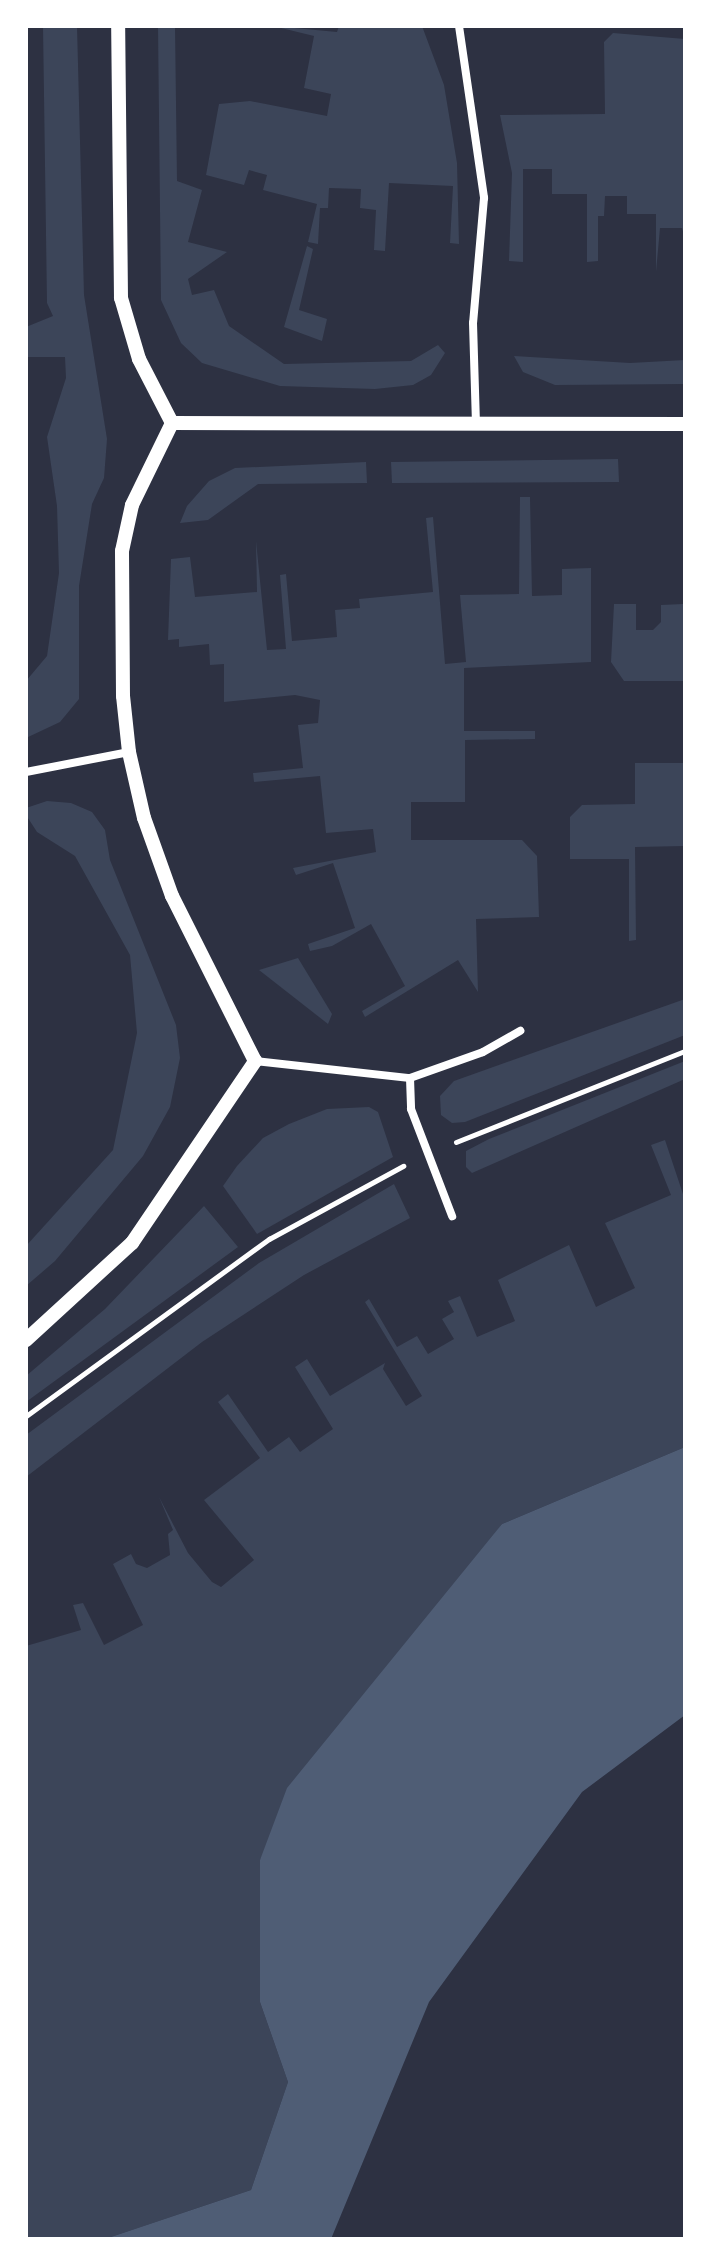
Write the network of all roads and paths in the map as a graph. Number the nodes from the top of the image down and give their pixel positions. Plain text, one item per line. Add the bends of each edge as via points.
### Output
1 (118, 26) edge
2 (459, 26) edge
3 (172, 423) junction
4 (476, 424) junction
5 (685, 424) edge
6 (129, 752) junction
7 (26, 772) edge
8 (520, 1031) dead end
9 (685, 1051) edge
10 (255, 1061) junction
11 (410, 1078) junction
12 (427, 1154) junction
13 (452, 1216) dead end
14 (26, 1340) edge
15 (26, 1416) edge

1 - 3 street via 121,298 139,359
2 - 4 street via 484,198 473,323
3 - 4 street
3 - 6 street via 132,505 122,551 123,696
4 - 5 street
6 - 7 street
6 - 10 street via 144,818 172,896
8 - 11 street via 483,1052
9 - 12 path
10 - 11 street
10 - 14 street via 132,1243
11 - 12 street via 411,1109
12 - 13 street
12 - 15 path via 269,1239

